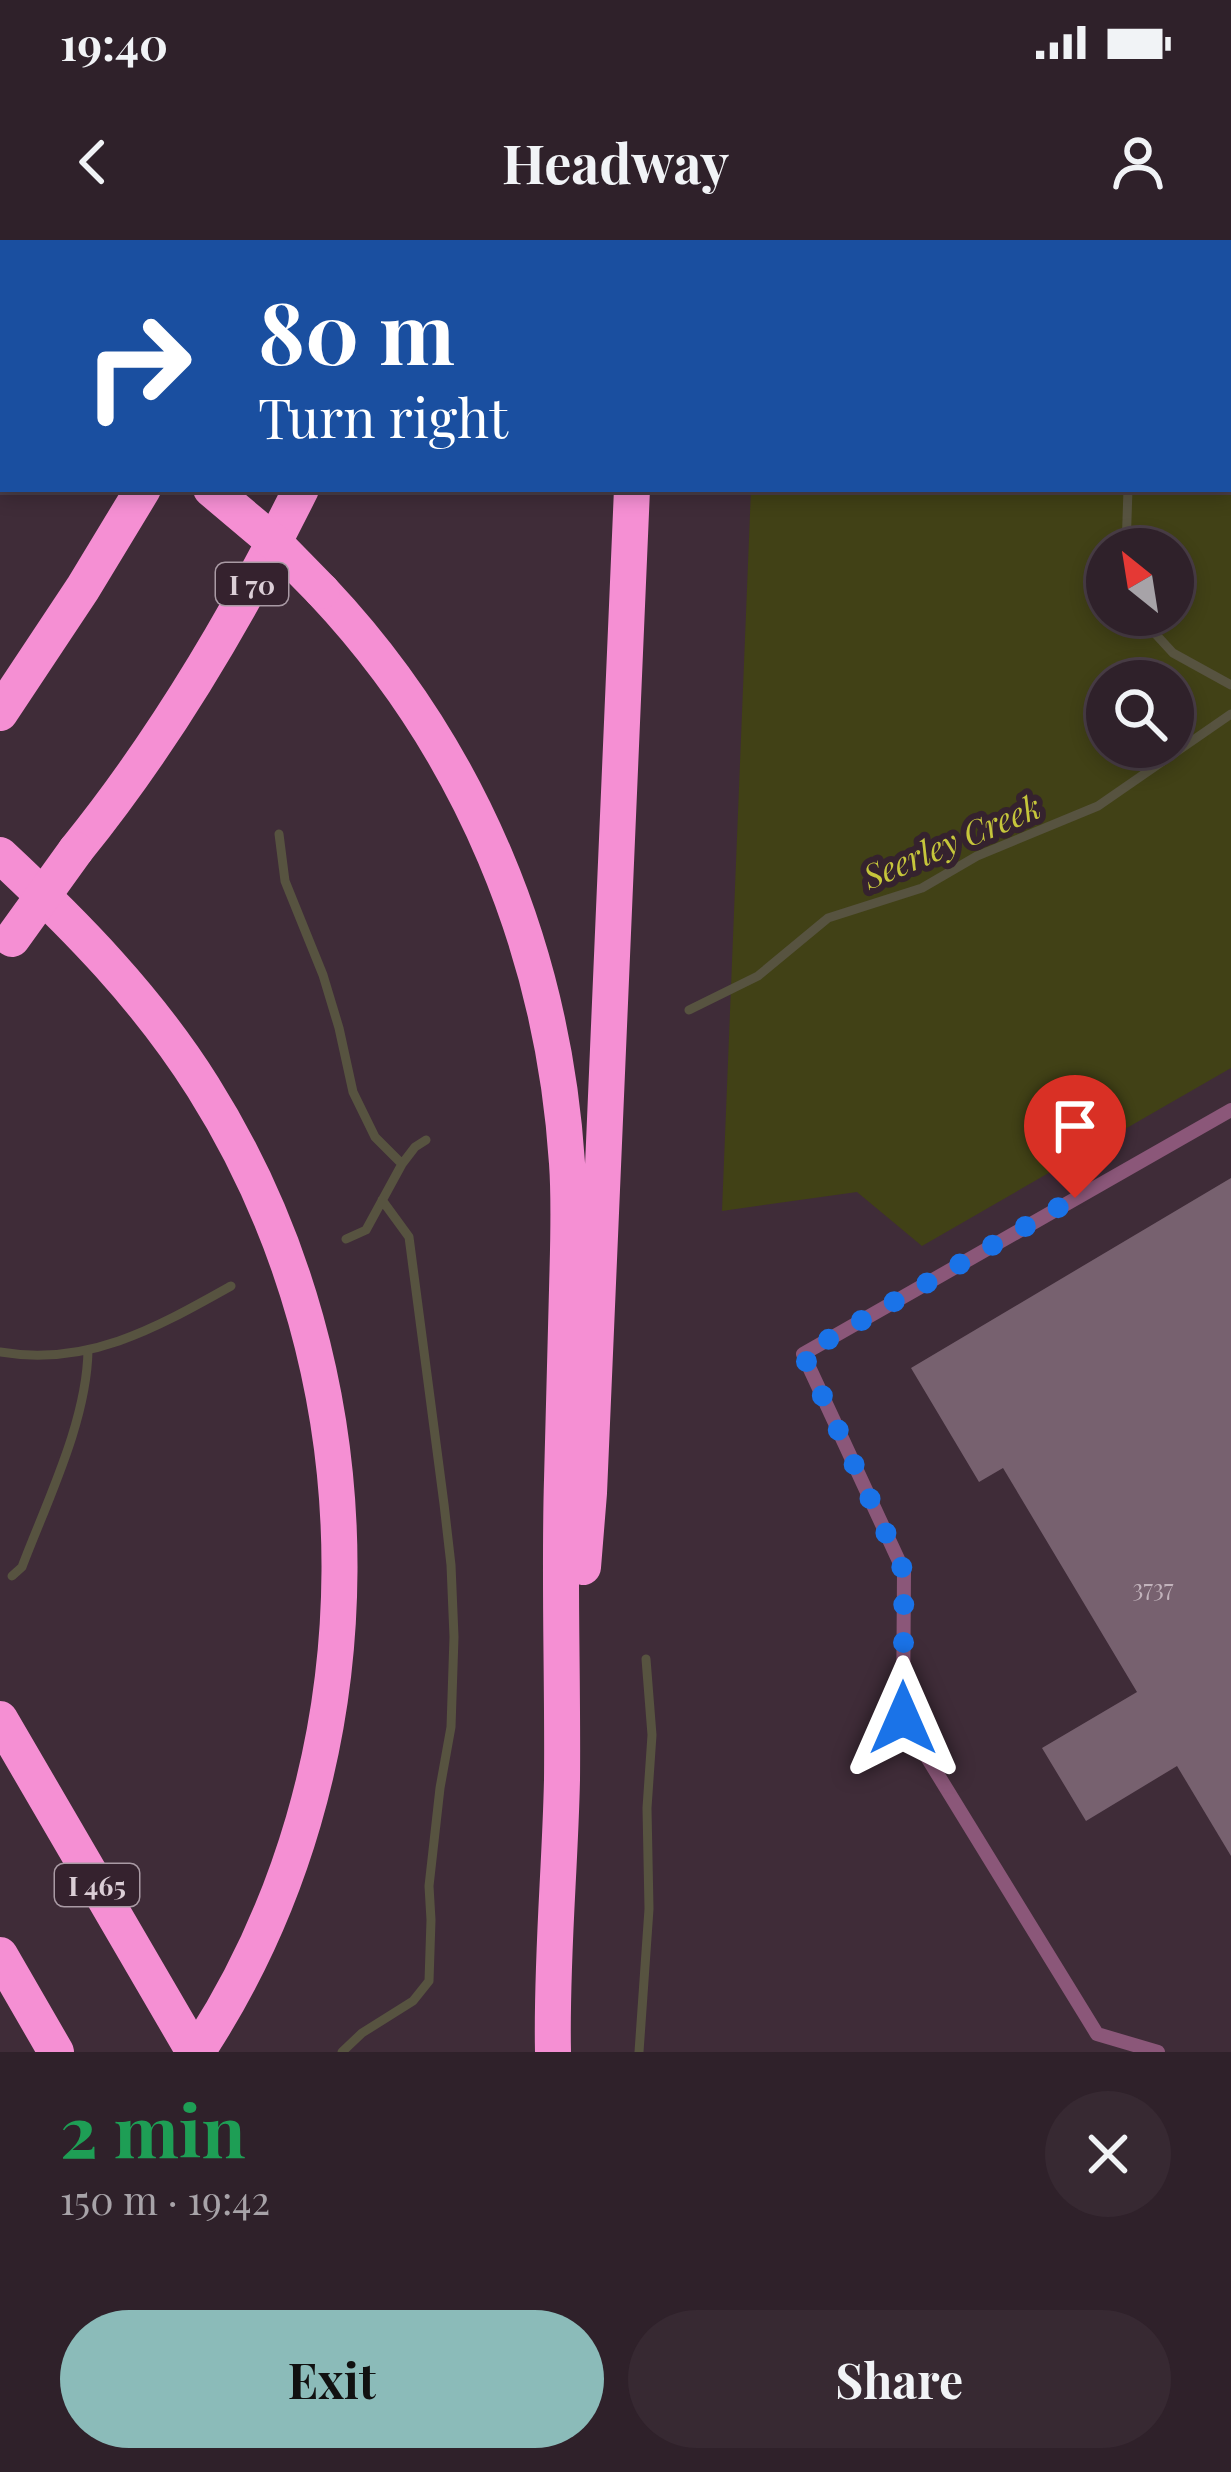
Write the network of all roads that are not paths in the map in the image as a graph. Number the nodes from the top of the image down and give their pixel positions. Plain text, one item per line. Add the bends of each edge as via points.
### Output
1 (141, 492) edge
2 (215, 492) edge
3 (299, 492) edge
4 (632, 492) edge
5 (0, 713) edge
6 (0, 855) edge
7 (4, 950) edge
8 (1231, 1110) edge
9 (0, 1719) edge
10 (562, 1786) junction
11 (0, 1955) edge
12 (56, 2052) edge
13 (195, 2052) edge
14 (553, 2052) edge
15 (1158, 2052) edge

1 - 5 highway
2 - 10 highway, bridge via 322,591 408,695 467,792 530,947 556,1057 568,1187
3 - 7 highway, I 70, bridge via 218,648
4 - 10 highway via 589,1493
6 - 13 highway via 100,952 204,1088 283,1246 332,1438 339,1633 317,1772 258,1943
8 - 15 lane via 803,1354 904,1572 903,1718 1097,2034
9 - 13 highway, I 465
10 - 14 highway
11 - 12 highway

